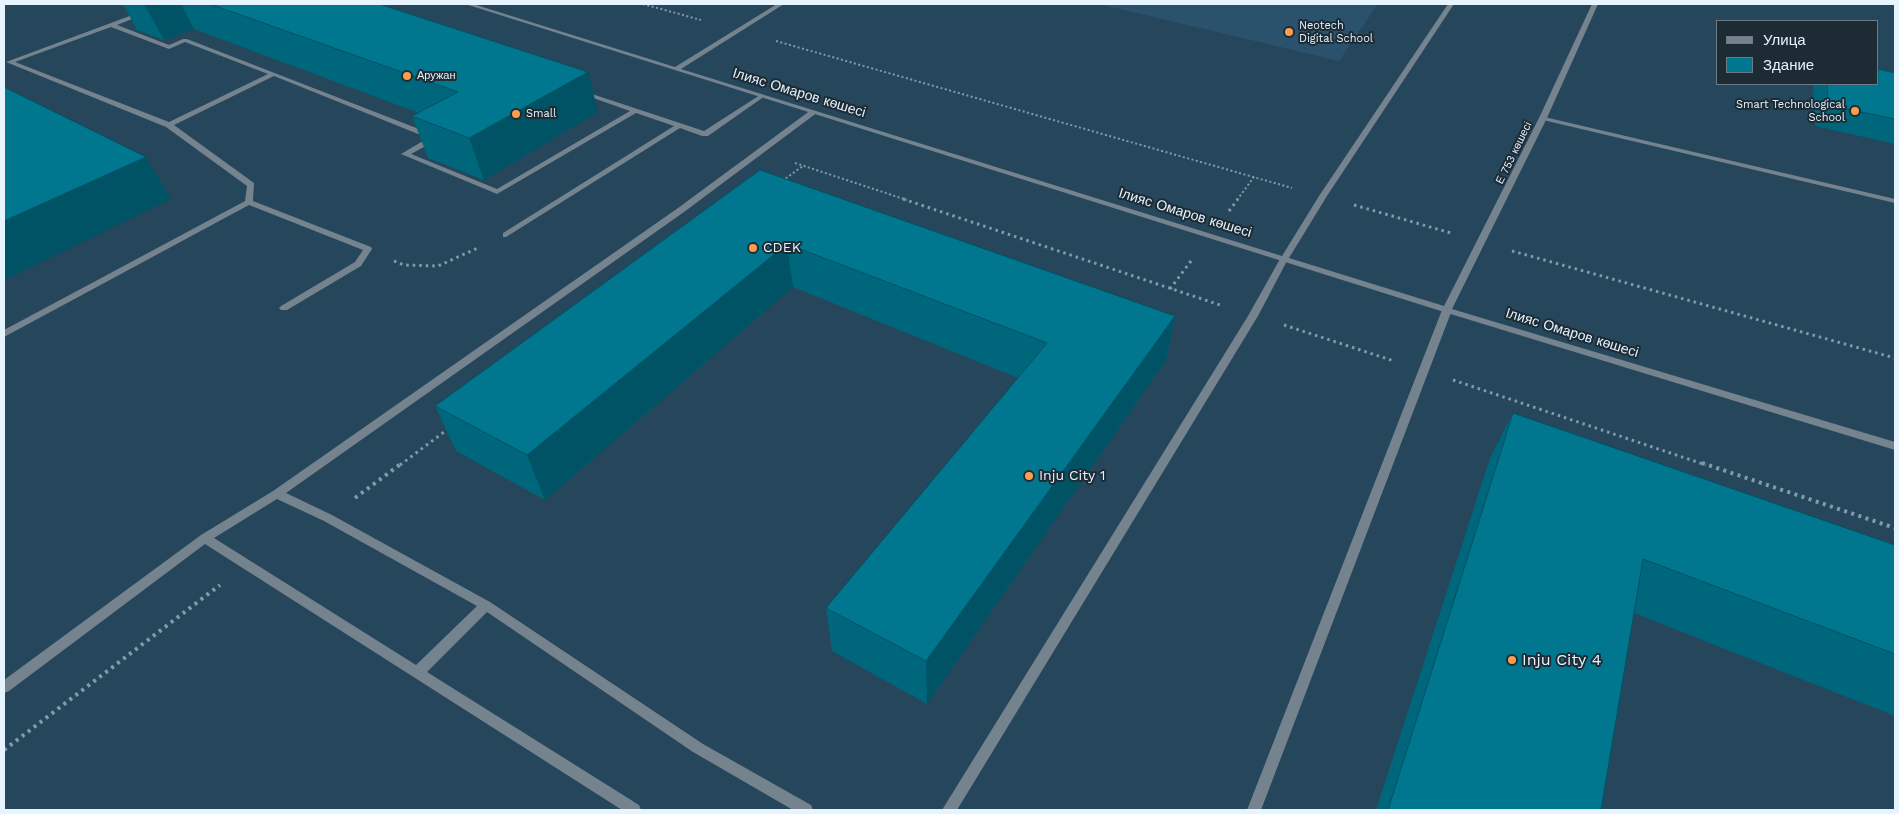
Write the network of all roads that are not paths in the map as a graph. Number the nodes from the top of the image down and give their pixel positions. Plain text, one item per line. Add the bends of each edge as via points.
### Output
1 (167, 4) edge
2 (468, 4) edge
3 (781, 4) edge
4 (1451, 4) edge
5 (1595, 4) edge
6 (112, 25) junction
7 (7, 61) edge
8 (676, 69) junction
9 (274, 74) junction
10 (570, 88) edge
11 (762, 96) junction
12 (636, 110) junction
13 (814, 112) junction
14 (1543, 118) junction
15 (169, 125) junction
16 (680, 125) junction
17 (1895, 201) edge
18 (249, 202) junction
19 (506, 235) road end
20 (1284, 259) junction
21 (284, 308) dead end
22 (1447, 310) junction
23 (4, 334) edge
24 (1895, 446) edge
25 (276, 494) junction
26 (205, 538) junction
27 (486, 605) junction
28 (418, 672) junction
29 (4, 687) edge
30 (634, 810) edge
31 (806, 810) edge
32 (949, 810) edge
33 (1254, 810) edge

1 - 6 street
2 - 8 street, Ілияс Омаров көшесі
3 - 8 street
4 - 20 street
5 - 14 street, Е 753 көшесі
6 - 7 street
6 - 9 street via 169,47 185,40
7 - 15 street
8 - 11 street, Ілияс Омаров көшесі
9 - 12 street via 434,138 404,154 498,192
9 - 15 street
10 - 12 street
11 - 13 street, Ілияс Омаров көшесі
11 - 16 street via 706,134
12 - 16 street
13 - 20 street, Ілияс Омаров көшесі
13 - 25 street via 681,210
14 - 17 street
14 - 22 street, Е 753 көшесі
15 - 18 street via 251,185
16 - 19 street
18 - 21 street via 368,249 358,264
18 - 23 street
20 - 22 street, Ілияс Омаров көшесі
20 - 32 street via 1253,316
22 - 24 street, Ілияс Омаров көшесі
22 - 33 street, Е 753 көшесі
25 - 26 street
25 - 27 street via 328,518
26 - 28 street
26 - 29 street
27 - 28 street
27 - 31 street via 698,748
28 - 30 street

